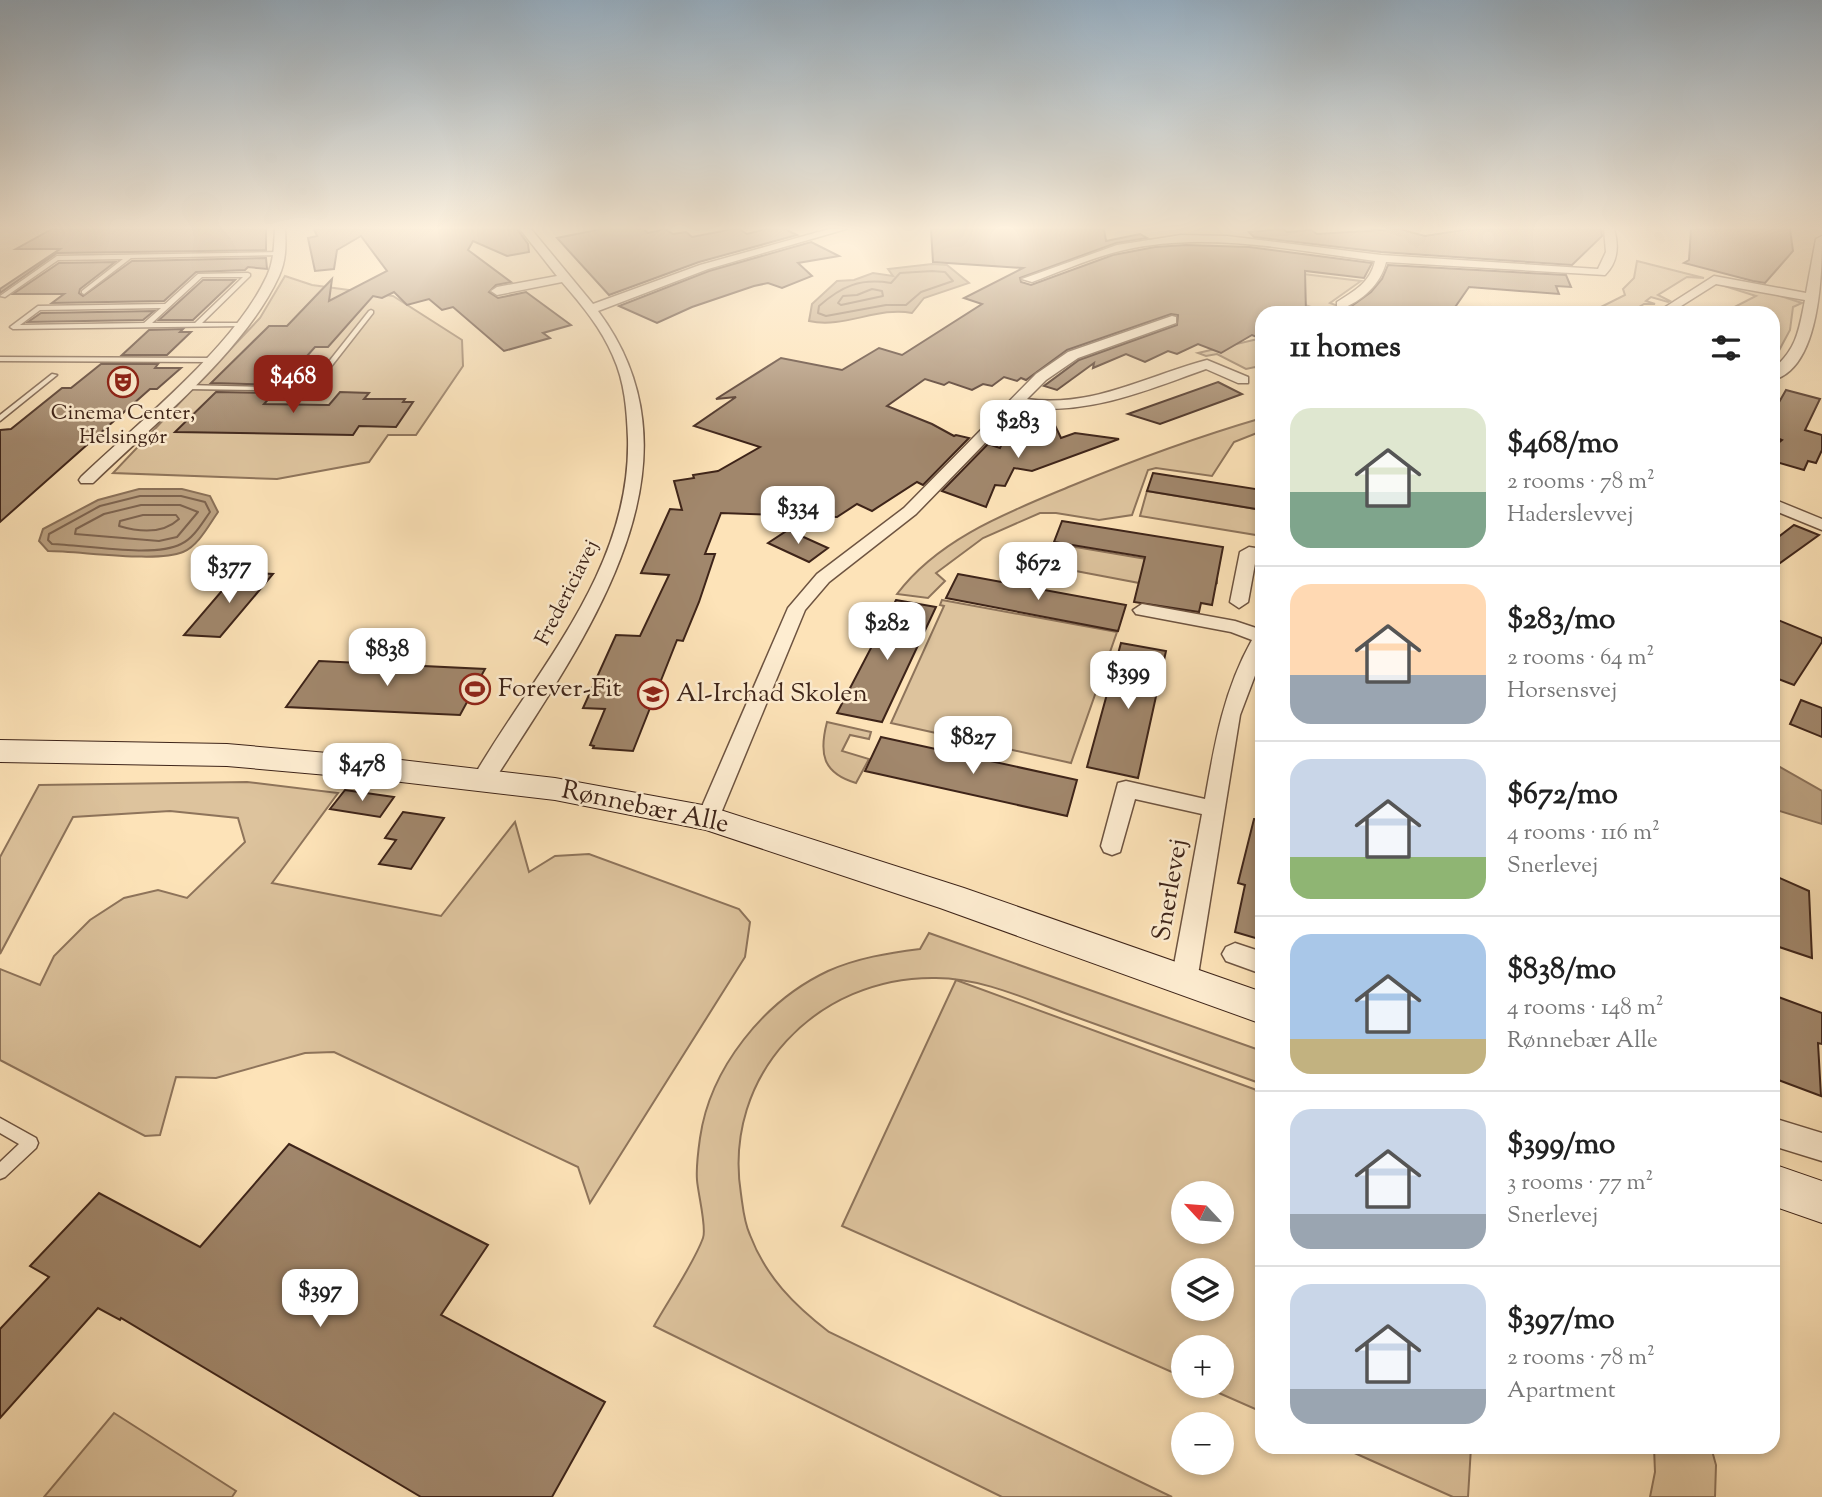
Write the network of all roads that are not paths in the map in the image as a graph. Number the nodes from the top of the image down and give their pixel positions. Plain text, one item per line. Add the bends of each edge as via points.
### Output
1 (175, 299) edge
2 (223, 299) edge
3 (259, 299) edge
4 (582, 299) edge
5 (618, 299) edge
6 (1350, 299) edge
7 (1813, 299) edge
8 (1341, 305) dead end
9 (167, 306) junction
10 (591, 309) junction
11 (371, 312) dead end
12 (1172, 320) dead end
13 (197, 324) junction
14 (243, 324) junction
15 (146, 325) junction
16 (0, 359) edge
17 (212, 360) junction
18 (1780, 370) edge
19 (54, 375) dead end
20 (1244, 380) dead end
21 (185, 387) junction
22 (1018, 402) junction
23 (0, 419) edge
24 (88, 480) dead end
25 (1780, 507) edge
26 (1822, 525) edge
27 (1255, 553) edge
28 (1239, 602) dead end
29 (1142, 610) dead end
30 (1255, 635) edge
31 (1255, 651) edge
32 (0, 751) edge
33 (482, 782) junction
34 (1214, 810) junction
35 (708, 818) junction
36 (1112, 846) dead end
37 (1235, 954) dead end
38 (1255, 961) edge
39 (1184, 981) junction
40 (1255, 1006) edge
41 (0, 1125) edge
42 (1780, 1134) edge
43 (1822, 1147) edge
44 (0, 1172) edge
45 (1780, 1187) edge
46 (1822, 1202) edge

1 - 9 lane
2 - 13 lane
3 - 14 street
4 - 10 street, Fredericiavej
5 - 10 street
6 - 8 street
7 - 18 street via 1794,358
9 - 15 lane
9 - 15 lane via 38,307 13,327
10 - 33 street, Fredericiavej via 620,357 635,404 636,471 627,515 612,559 572,637
11 - 21 lane via 310,390
12 - 22 street via 1073,355 1041,377
13 - 14 lane
13 - 15 lane
14 - 17 street
16 - 17 lane
17 - 21 street
19 - 23 lane
20 - 22 street via 1207,364 1089,404 1054,407
21 - 24 street
22 - 35 street via 910,511 823,578 797,608
25 - 26 street
27 - 28 street via 1249,552
29 - 30 street, Snerlevej
31 - 34 street, Snerlevej via 1230,715
32 - 33 main road, Rønnebær Alle via 227,755
33 - 35 main road, Rønnebær Alle via 555,789
34 - 36 street, Snerlevej via 1126,789
34 - 39 street, Snerlevej
35 - 39 main road, Rønnebær Alle
37 - 38 street
39 - 40 main road, Rønnebær Alle
41 - 44 lane via 31,1143
42 - 43 street
45 - 46 main road

